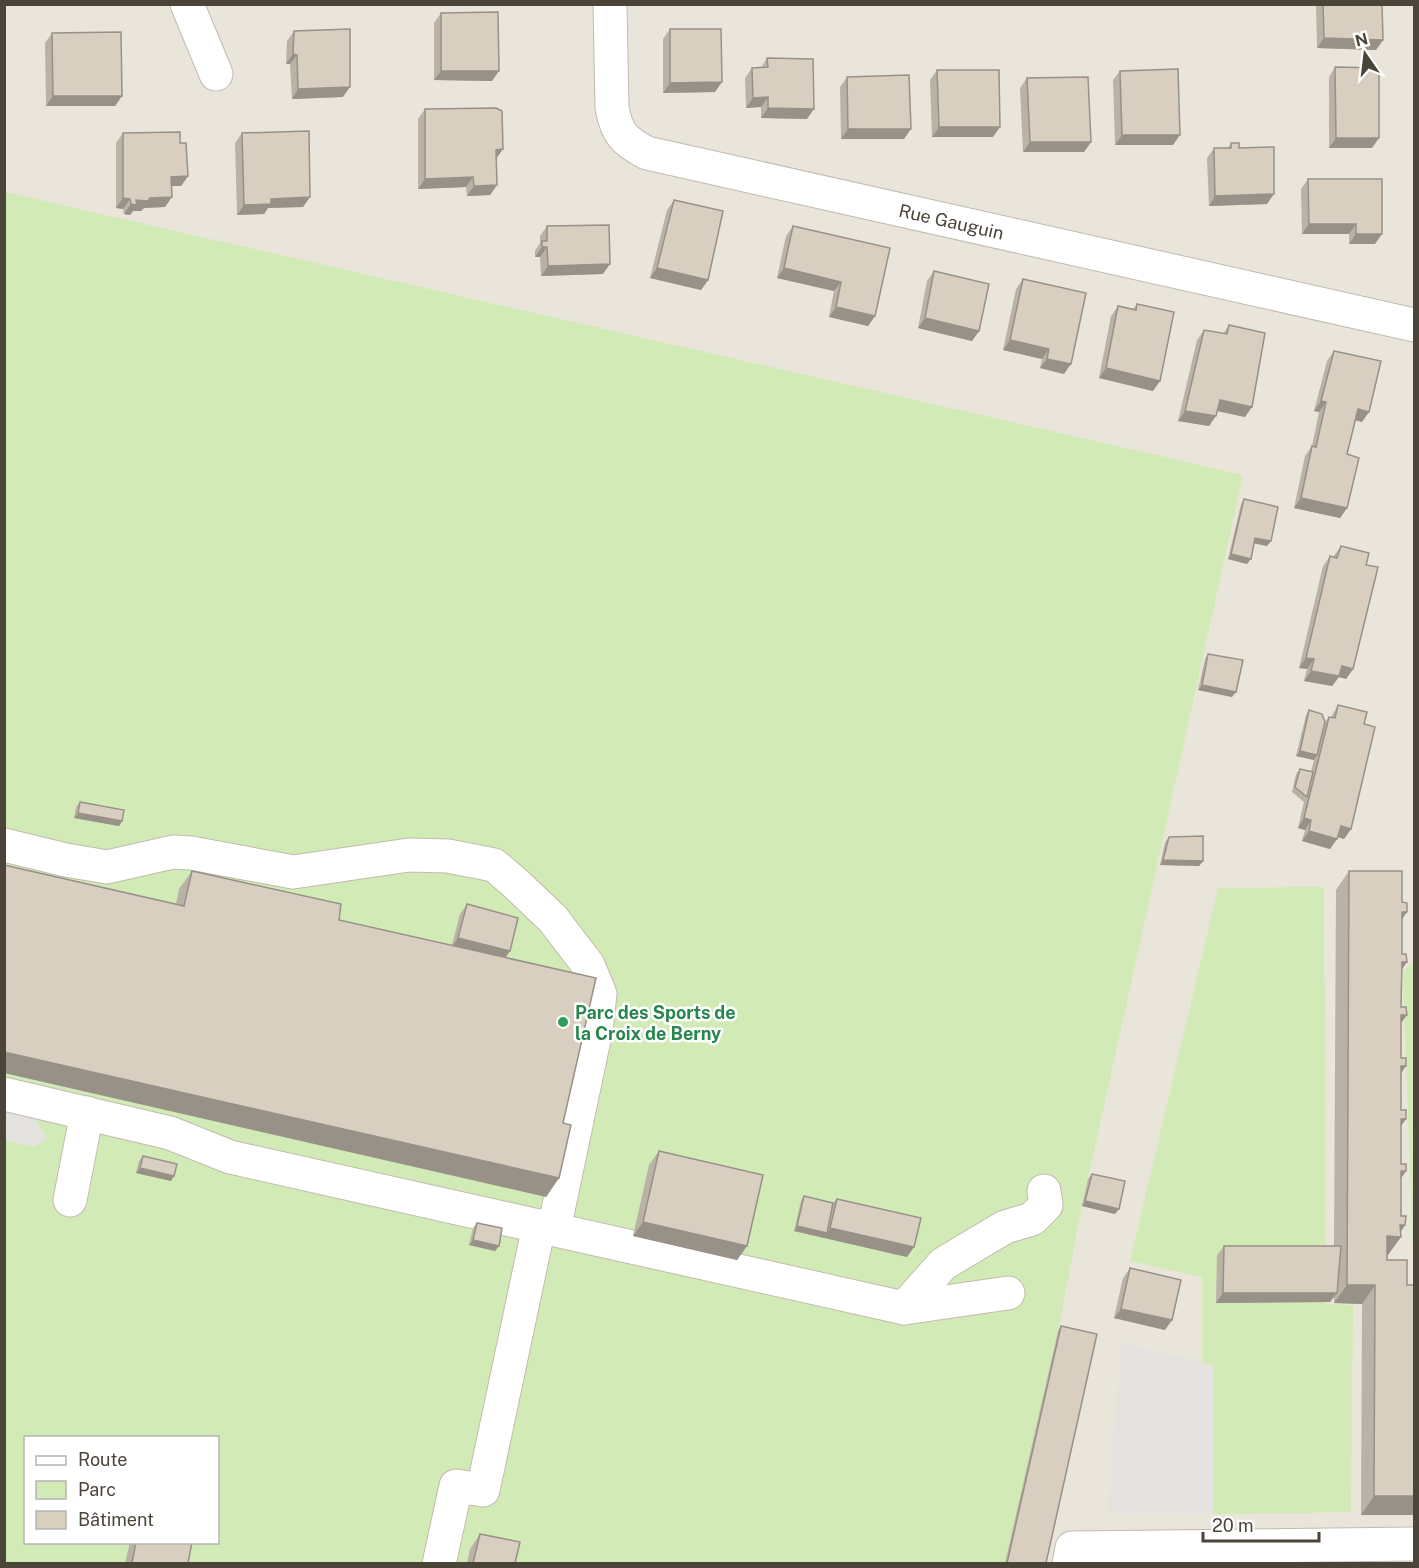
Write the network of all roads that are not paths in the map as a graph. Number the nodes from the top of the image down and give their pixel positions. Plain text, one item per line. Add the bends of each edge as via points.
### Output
1 (187, 4) edge
2 (610, 4) edge
3 (216, 74) dead end
4 (1414, 325) edge
5 (4, 845) edge
6 (4, 1094) edge
7 (87, 1113) junction
8 (1044, 1191) dead end
9 (70, 1200) dead end
10 (546, 1227) junction
11 (1008, 1293) dead end
12 (904, 1308) junction
13 (1414, 1544) edge
14 (439, 1563) edge
15 (1069, 1563) edge

1 - 3 street
2 - 4 street, Rue Gauguin via 615,124 622,137 647,153
5 - 10 street via 107,867 173,852 293,872 409,855 448,856 494,865 553,919 588,965 600,994 596,1030
6 - 7 street
7 - 9 street
7 - 10 street via 171,1133 230,1157
8 - 12 street via 1046,1205 1032,1219 1005,1227 943,1264
10 - 12 street
10 - 14 street via 483,1490 456,1486
11 - 12 street
13 - 15 street via 1072,1548

